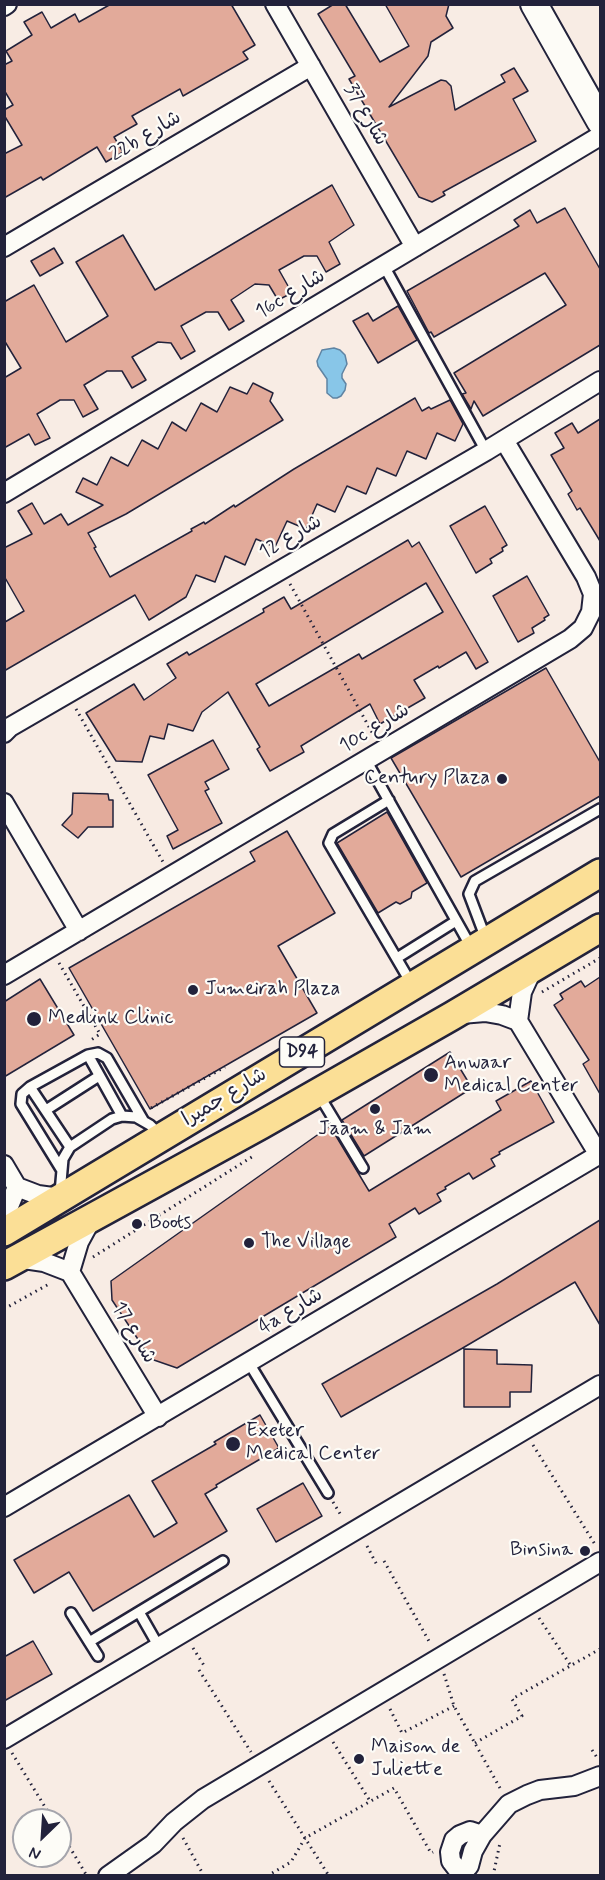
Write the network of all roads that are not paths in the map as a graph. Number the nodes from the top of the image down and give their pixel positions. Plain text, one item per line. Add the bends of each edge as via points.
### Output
1 (275, 4) edge
2 (534, 4) edge
3 (311, 66) junction
4 (600, 121) edge
5 (600, 136) edge
6 (4, 247) edge
7 (415, 247) junction
8 (384, 266) junction
9 (600, 381) edge
10 (504, 440) junction
11 (486, 451) junction
12 (4, 493) edge
13 (4, 733) edge
14 (366, 760) junction
15 (389, 800) junction
16 (4, 804) edge
17 (600, 808) edge
18 (600, 873) edge
19 (456, 921) junction
20 (600, 928) edge
21 (79, 932) junction
22 (480, 945) junction
23 (397, 958) junction
24 (534, 967) junction
25 (4, 975) edge
26 (412, 985) junction
27 (452, 1016) junction
28 (518, 1021) junction
29 (88, 1055) junction
30 (99, 1076) junction
31 (30, 1087) junction
32 (317, 1093) junction
33 (46, 1110) junction
34 (122, 1116) junction
35 (153, 1129) junction
36 (70, 1147) junction
37 (600, 1155) edge
38 (4, 1165) edge
39 (363, 1168) dead end
40 (61, 1169) junction
41 (17, 1187) junction
42 (60, 1198) junction
43 (93, 1216) junction
44 (4, 1218) edge
45 (4, 1232) edge
46 (11, 1262) edge
47 (70, 1272) junction
48 (249, 1363) junction
49 (600, 1385) edge
50 (158, 1417) junction
51 (328, 1493) road end
52 (7, 1501) edge
53 (223, 1561) dead end
54 (600, 1562) edge
55 (139, 1612) junction
56 (71, 1613) dead end
57 (89, 1642) junction
58 (159, 1647) junction
59 (98, 1656) dead end
60 (8, 1745) edge
61 (600, 1776) edge
62 (482, 1835) junction
63 (108, 1875) edge
64 (460, 1875) edge

1 - 3 street, شارع 37
2 - 4 street
3 - 6 street, 22b شارع
3 - 7 street, شارع 37
5 - 7 street, 16c شارع
7 - 8 street, 16c شارع
8 - 11 lane
8 - 12 street, 16c شارع
9 - 10 street, شارع 12
10 - 11 street, شارع 12
10 - 14 street, 10c شارع via 586,577 593,594 591,612 584,628 570,639
11 - 13 street, شارع 12
14 - 15 lane
14 - 21 street, 10c شارع
15 - 19 lane
15 - 23 lane via 333,834 329,843
16 - 21 street
17 - 22 lane via 475,881 470,894
18 - 22 main road, شارع جميرا / D94
19 - 22 lane
19 - 23 lane
20 - 24 main road, شارع جميرا / D94
21 - 25 street, 10c شارع
22 - 26 main road, شارع جميرا / D94
23 - 26 lane
24 - 27 main road, شارع جميرا / D94
24 - 28 street via 522,992
26 - 35 main road, شارع جميرا / D94
27 - 28 street via 485,1012
27 - 32 main road, شارع جميرا / D94
28 - 37 street
29 - 30 lane
29 - 31 lane
29 - 35 lane via 98,1053 106,1058
30 - 33 lane
30 - 34 lane
31 - 33 lane
31 - 40 lane via 22,1094 21,1104
32 - 39 lane
32 - 43 main road, شارع جميرا / D94
33 - 36 lane
34 - 35 lane via 136,1117
34 - 36 lane
35 - 42 main road, شارع جميرا / D94
36 - 40 lane
37 - 48 street, 4a شارع
38 - 41 street
40 - 42 lane
41 - 42 street
41 - 44 street
42 - 45 main road, شارع جميرا / D94
43 - 46 main road, شارع جميرا / D94
43 - 47 street via 79,1242
46 - 47 street via 44,1262
47 - 50 street, شارع 17
48 - 50 street, 4a شارع
48 - 51 lane
49 - 58 street
50 - 52 street, 4a شارع
53 - 55 lane
54 - 63 street via 203,1799 153,1844
55 - 57 lane
55 - 58 lane
56 - 57 lane
57 - 59 lane
58 - 60 street
61 - 62 street via 574,1786 526,1795 509,1804
62 - 64 street via 469,1866
62 - 64 street via 470,1831 454,1840 451,1861

